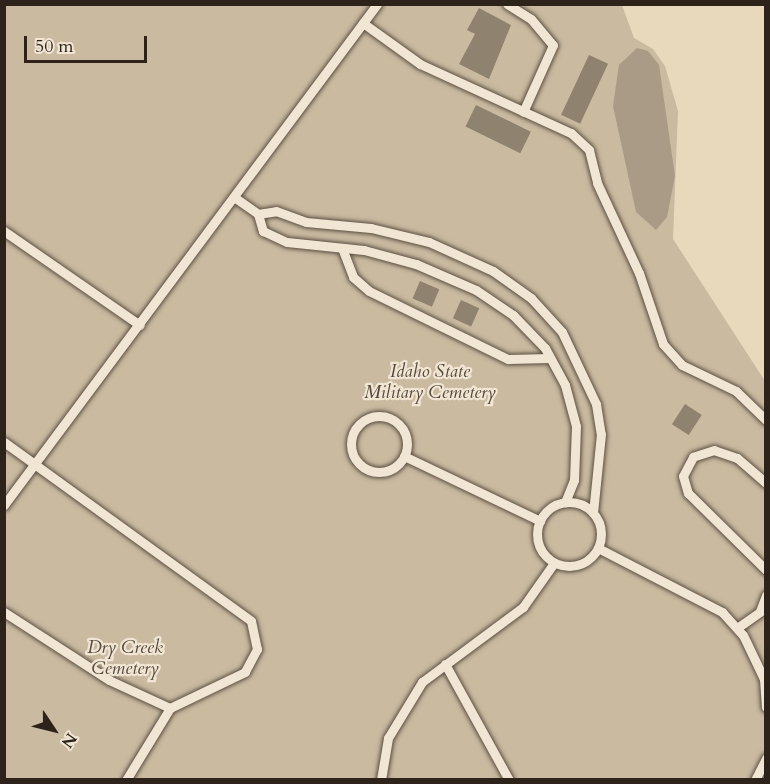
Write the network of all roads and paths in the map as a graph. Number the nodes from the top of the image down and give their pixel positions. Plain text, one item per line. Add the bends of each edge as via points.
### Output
1 (376, 4) edge
2 (507, 4) edge
3 (363, 23) junction
4 (523, 112) junction
5 (234, 197) junction
6 (258, 214) junction
7 (4, 231) edge
8 (342, 248) junction
9 (140, 325) junction
10 (550, 358) junction
11 (765, 420) edge
12 (4, 442) edge
13 (404, 456) junction
14 (36, 464) junction
15 (765, 483) edge
16 (565, 502) junction
17 (4, 505) edge
18 (593, 513) junction
19 (540, 521) junction
20 (598, 548) junction
21 (554, 562) junction
22 (765, 570) edge
23 (765, 595) edge
24 (763, 610) edge
25 (4, 612) edge
26 (736, 628) junction
27 (445, 664) junction
28 (765, 707) edge
29 (170, 708) junction
30 (765, 758) edge
31 (126, 780) edge
32 (381, 780) edge
33 (509, 780) edge
34 (755, 780) edge

1 - 3 lane
2 - 4 lane via 531,19 553,45
3 - 4 lane via 420,64
3 - 5 lane
4 - 11 lane via 571,133 589,150 597,183 639,273 663,344 682,365 736,391
5 - 6 lane
5 - 9 lane
6 - 8 lane via 263,231 287,242
6 - 18 lane via 276,211 306,222 371,228 429,242 493,271 531,298 562,332 596,404 600,456
7 - 9 lane
8 - 10 lane via 416,264 477,290 513,315
8 - 10 lane via 353,277 369,291 508,359
9 - 14 lane
10 - 16 lane via 566,385 576,426 574,480
12 - 14 lane
13 - 13 lane via 403,430 389,418 370,417 351,437 352,455 365,469 392,470
13 - 19 lane
14 - 17 lane
14 - 29 lane via 251,621 257,649 245,672
15 - 22 lane via 737,458 714,450 693,457 683,476 688,493
16 - 18 lane
16 - 19 lane via 549,508
18 - 20 lane via 600,526
19 - 21 lane via 538,545
20 - 21 lane via 582,564
20 - 26 lane via 722,612
21 - 27 lane via 524,607
23 - 24 lane
24 - 26 lane
25 - 29 lane via 110,680
26 - 28 lane via 765,679
27 - 32 lane via 404,706 388,738
27 - 33 lane
29 - 31 lane
30 - 34 lane

